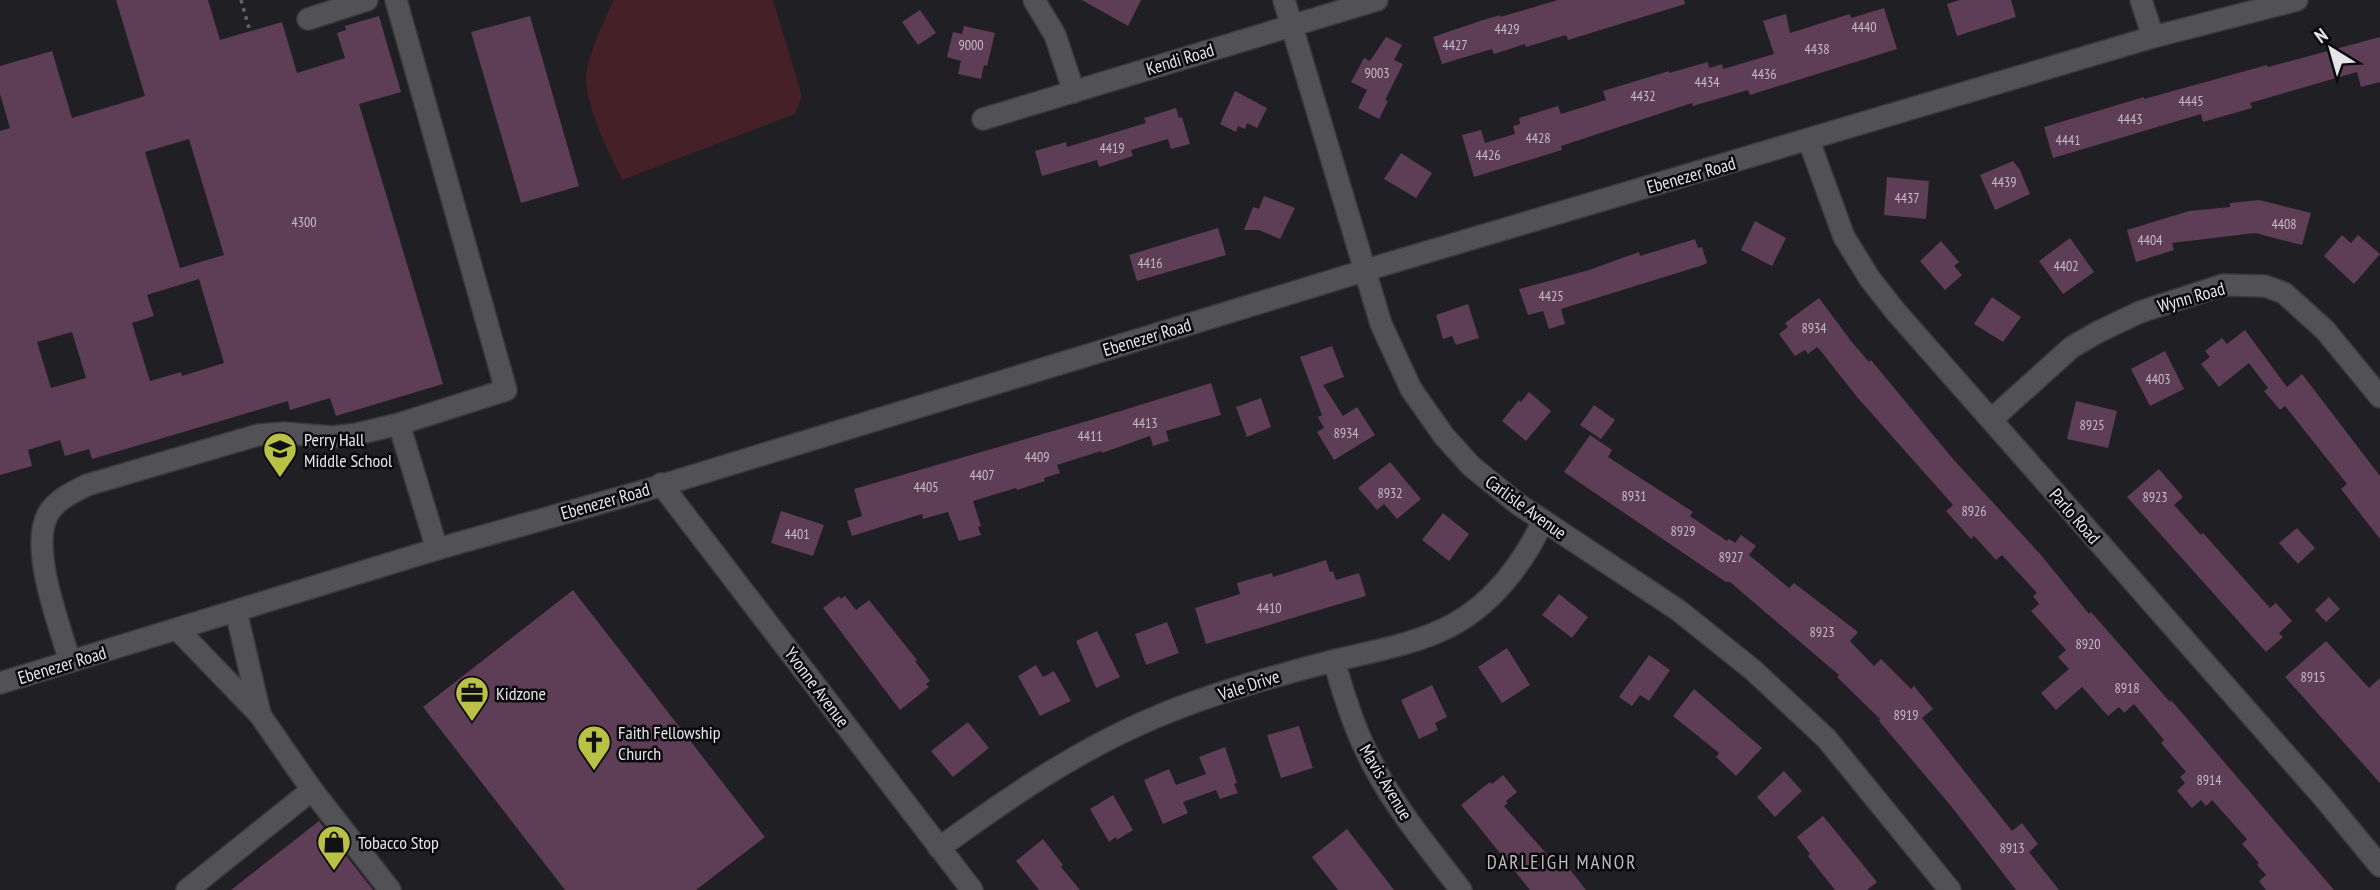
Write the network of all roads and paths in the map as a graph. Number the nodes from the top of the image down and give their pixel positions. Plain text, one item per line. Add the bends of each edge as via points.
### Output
1 (241, 0) edge
2 (367, 0) edge
3 (396, 0) edge
4 (1034, 0) edge
5 (1284, 0) edge
6 (1377, 0) edge
7 (2141, 0) edge
8 (2297, 0) edge
9 (308, 19) dead end
10 (1291, 26) junction
11 (249, 27) dead end
12 (2153, 37) junction
13 (1074, 92) junction
14 (984, 119) dead end
15 (1809, 141) junction
16 (1364, 271) junction
17 (2380, 397) edge
18 (1992, 419) junction
19 (399, 424) junction
20 (661, 484) junction
21 (1543, 521) junction
22 (437, 550) junction
23 (236, 611) junction
24 (178, 630) junction
25 (1334, 661) junction
26 (70, 662) junction
27 (0, 683) edge
28 (260, 715) junction
29 (312, 790) junction
30 (939, 848) junction
31 (2380, 866) edge
32 (187, 890) edge
33 (390, 890) edge
34 (972, 890) edge
35 (1461, 890) edge
36 (1950, 890) edge

1 - 11 path
2 - 9 street
3 - 19 street via 506,390
4 - 13 street via 1055,35
5 - 10 street, Carlisle Avenue
6 - 10 street, Kendi Road
7 - 12 street
8 - 12 street, Ebenezer Road
10 - 13 street, Kendi Road
10 - 16 street, Carlisle Avenue
12 - 15 street, Ebenezer Road
13 - 14 street, Kendi Road
15 - 16 street, Ebenezer Road
15 - 18 street, Parlo Road via 1844,237 1870,279
16 - 20 street, Ebenezer Road
16 - 21 street, Carlisle Avenue via 1394,354 1430,418 1471,466
17 - 18 street, Wynn Road via 2325,330 2284,293 2265,286 2222,285 2140,312 2098,332 2072,348
18 - 31 street, Parlo Road
19 - 22 street
19 - 26 street via 332,437 258,435 87,485 65,496 48,514 42,561
20 - 22 street, Ebenezer Road
20 - 30 street, Yvonne Avenue
21 - 25 street, Vale Drive via 1513,571 1471,614 1432,634
21 - 36 street, Carlisle Avenue via 1678,610 1754,670 1846,761
22 - 23 street, Ebenezer Road
23 - 24 street, Ebenezer Road
23 - 28 street
24 - 26 street, Ebenezer Road
24 - 28 street
25 - 30 street, Vale Drive via 1202,700 1102,741 1031,783
25 - 35 street, Mavis Avenue via 1375,769
26 - 27 street, Ebenezer Road
28 - 29 street
29 - 32 street
29 - 33 street
30 - 34 street, Yvonne Avenue

